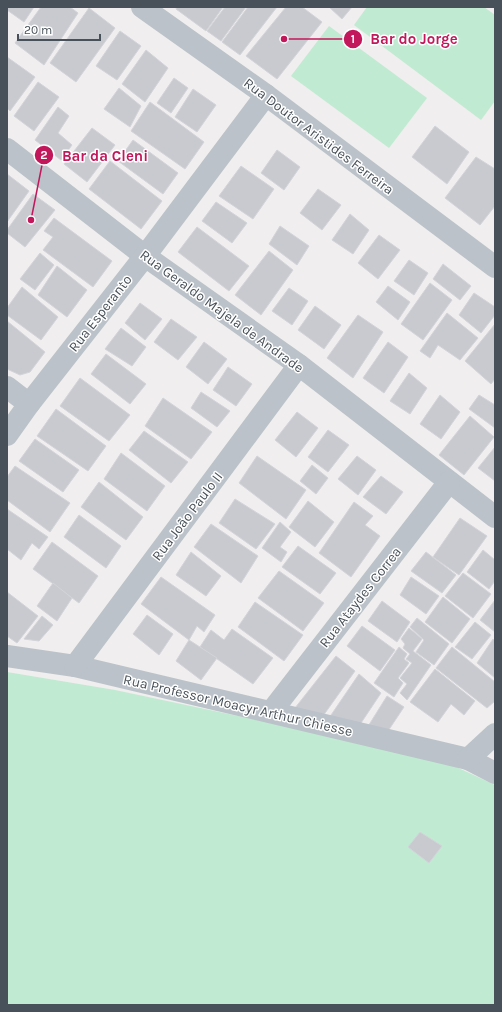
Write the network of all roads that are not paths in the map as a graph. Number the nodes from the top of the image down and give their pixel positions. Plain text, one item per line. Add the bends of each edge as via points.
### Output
1 (142, 7) edge
2 (266, 95) junction
3 (7, 149) edge
4 (145, 256) junction
5 (495, 267) edge
6 (299, 365) junction
7 (7, 387) edge
8 (29, 404) junction
9 (7, 435) edge
10 (449, 482) junction
11 (495, 517) edge
12 (7, 656) edge
13 (75, 666) junction
14 (271, 712) junction
15 (495, 734) edge
16 (468, 759) junction
17 (495, 773) edge

1 - 2 street, Rua Doutor Aristides Ferreira
2 - 4 street, Rua Esperanto
2 - 5 street, Rua Doutor Aristides Ferreira
3 - 4 street, Rua Geraldo Majela de Andrade
4 - 6 street, Rua Geraldo Majela de Andrade
4 - 8 street, Rua Esperanto
6 - 10 street, Rua Geraldo Majela de Andrade
6 - 13 street, Rua João Paulo II
7 - 8 street
8 - 9 street, Rua Esperanto
10 - 11 street, Rua Geraldo Majela de Andrade
10 - 14 street, Rua Ataydes Correa
12 - 13 street, Rua Professor Moacyr Arthur Chiesse
13 - 14 street, Rua Professor Moacyr Arthur Chiesse
14 - 16 street, Rua Professor Moacyr Arthur Chiesse
15 - 16 street
16 - 17 street, Rua Professor Moacyr Arthur Chiesse

